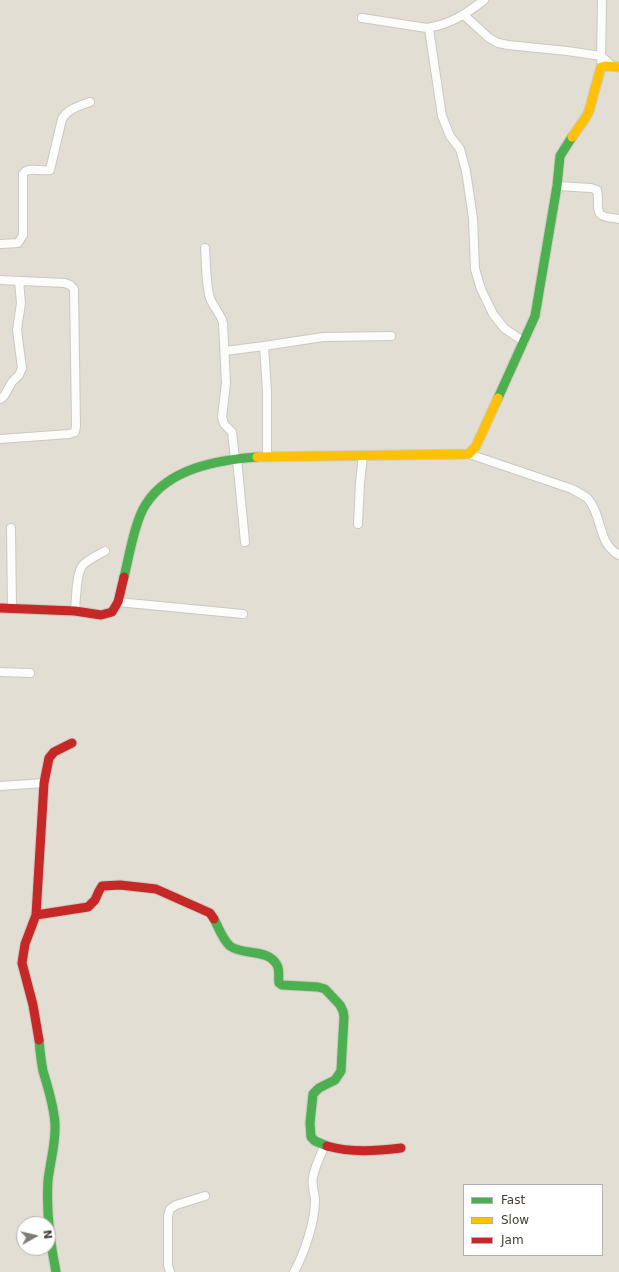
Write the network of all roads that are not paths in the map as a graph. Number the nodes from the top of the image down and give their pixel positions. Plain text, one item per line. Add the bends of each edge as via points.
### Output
1 (484, 0) edge
2 (602, 0) edge
3 (464, 15) junction
4 (362, 18) dead end
5 (427, 28) junction
6 (601, 56) junction
7 (601, 67) junction
8 (616, 67) edge
9 (90, 102) dead end
10 (557, 186) junction
11 (619, 220) edge
12 (0, 244) edge
13 (205, 248) dead end
14 (0, 280) edge
15 (19, 281) junction
16 (391, 336) dead end
17 (524, 342) junction
18 (264, 346) junction
19 (225, 350) junction
20 (0, 399) edge
21 (0, 439) edge
22 (469, 454) junction
23 (363, 455) junction
24 (267, 456) junction
25 (236, 459) junction
26 (358, 524) dead end
27 (11, 528) dead end
28 (245, 542) dead end
29 (105, 551) dead end
30 (619, 555) edge
31 (118, 602) junction
32 (0, 608) edge
33 (12, 608) junction
34 (76, 612) junction
35 (243, 614) dead end
36 (0, 672) edge
37 (30, 673) dead end
38 (72, 743) dead end
39 (44, 783) junction
40 (0, 786) edge
41 (36, 915) junction
42 (325, 1145) junction
43 (401, 1148) dead end
44 (205, 1196) dead end
45 (56, 1272) edge
46 (170, 1272) edge
47 (294, 1272) edge

1 - 3 street
2 - 6 street
3 - 5 street
3 - 6 street via 498,43
4 - 5 street
5 - 17 street via 442,116 446,128 460,149 466,171 473,218 475,269 481,289 496,319
6 - 7 street
6 - 8 street
7 - 8 street
7 - 10 street via 589,111 560,156
9 - 12 street via 70,110 62,119 50,170 24,171 23,235 18,243
10 - 11 street via 597,190 598,213
10 - 17 street via 535,316
13 - 19 street via 209,294 211,302 222,318
14 - 15 street
15 - 20 street via 21,303 17,330 22,368
15 - 21 street via 65,283 74,289 76,426 75,432 69,434
16 - 18 street via 323,337
17 - 22 street via 476,446
18 - 19 street
18 - 24 street
19 - 25 street via 226,383 222,417 224,424 232,432
22 - 23 street
22 - 30 street via 572,489 587,498 595,511 602,536 608,546
23 - 24 street
23 - 26 street
24 - 25 street
25 - 28 street
25 - 31 street via 193,469 170,480 146,503 137,525
27 - 33 street
29 - 34 street via 81,566
31 - 34 street via 112,612 101,615
31 - 35 street
32 - 33 street
33 - 34 street
36 - 37 street
38 - 39 street via 54,752 49,758
39 - 40 street
39 - 41 street
41 - 42 street via 88,907 102,886 109,884 156,888 210,913 229,946 262,955 274,962 278,967 279,983 282,985 324,989 340,1005 344,1017 341,1071 338,1078 313,1094 311,1138
41 - 45 street via 24,946 22,962 54,1112 55,1138 48,1188 48,1224
42 - 43 street via 365,1152
42 - 47 street via 312,1179 315,1209 310,1231
44 - 46 street via 170,1209

